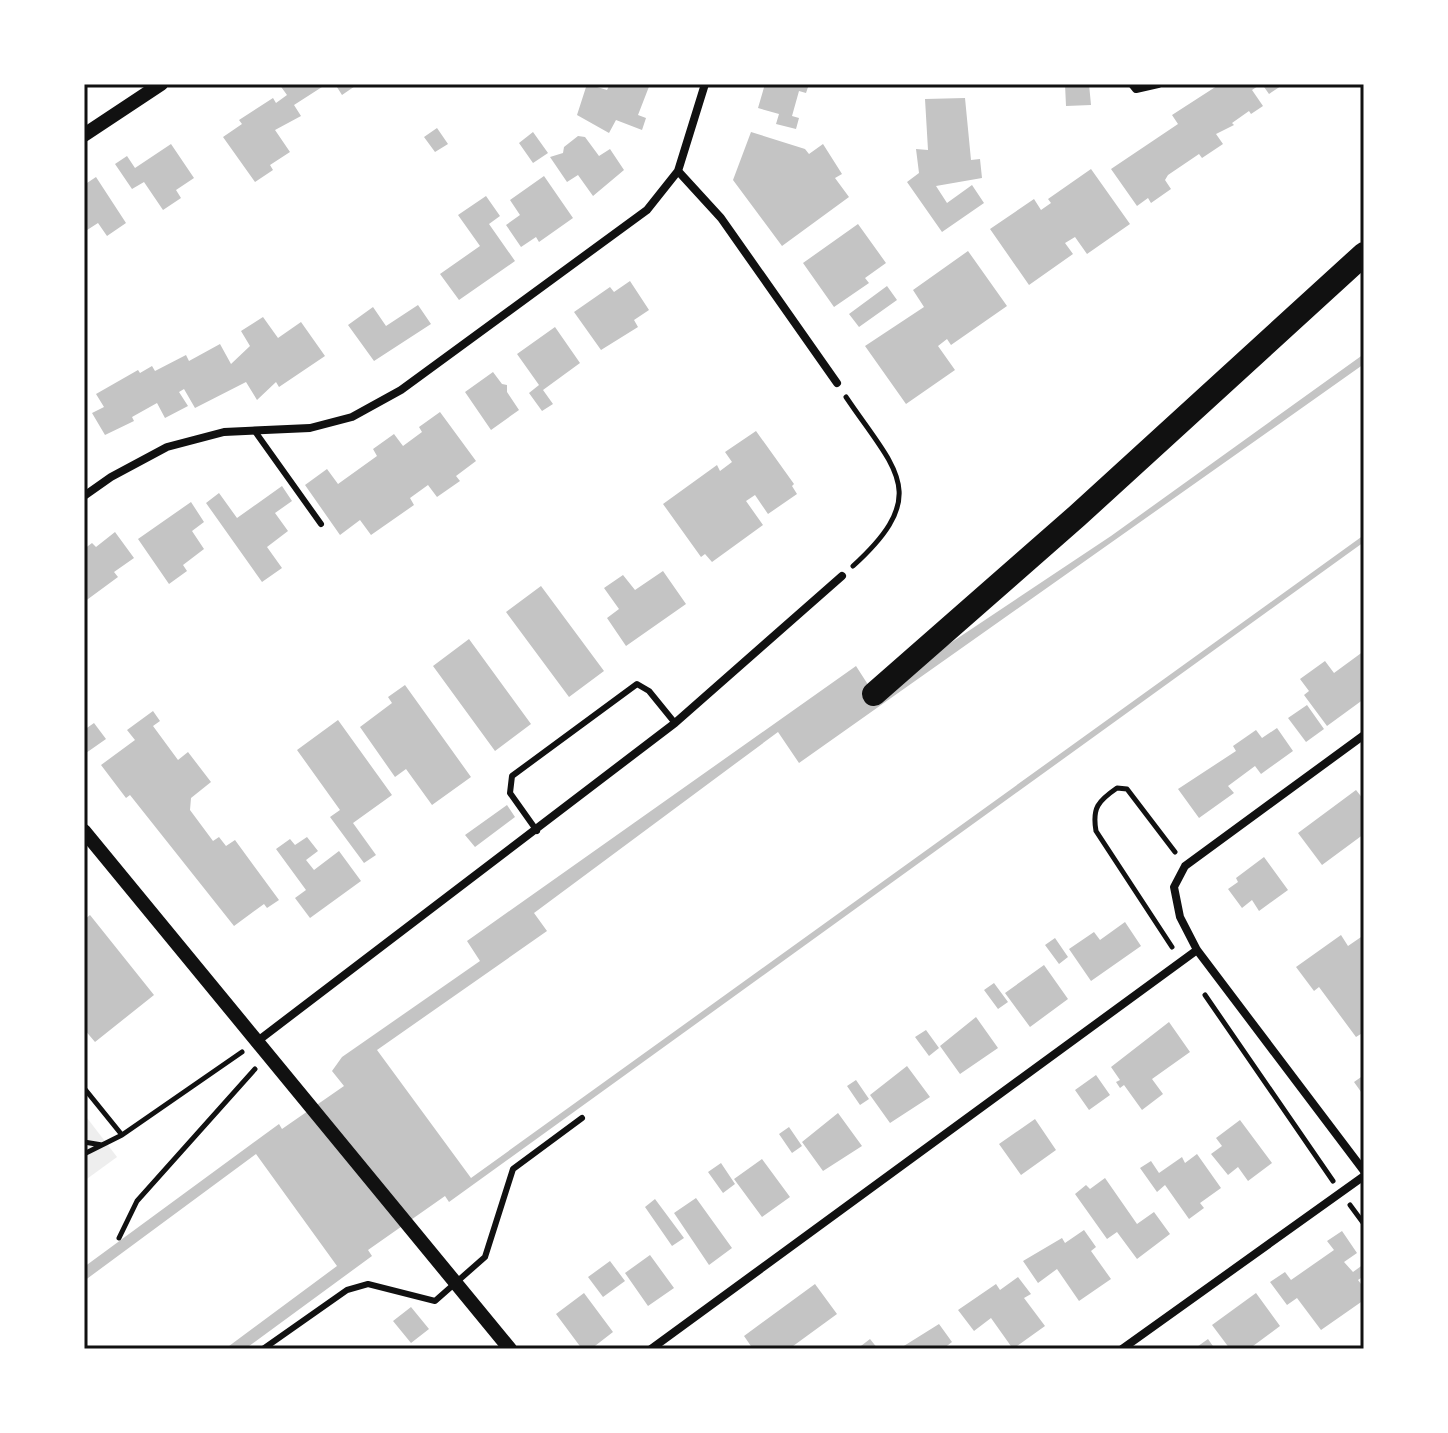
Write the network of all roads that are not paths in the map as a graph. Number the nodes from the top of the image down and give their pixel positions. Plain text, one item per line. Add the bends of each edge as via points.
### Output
1 (161, 84) edge
2 (705, 84) edge
3 (1132, 84) edge
4 (1158, 84) edge
5 (84, 135) edge
6 (678, 171) junction
7 (1364, 254) edge
8 (837, 383) road end
9 (254, 430) junction
10 (84, 496) edge
11 (321, 524) dead end
12 (842, 576) road end
13 (874, 694) dead end
14 (675, 723) junction
15 (1364, 735) edge
16 (84, 831) edge
17 (537, 831) junction
18 (1197, 950) junction
19 (255, 1043) junction
20 (582, 1118) dead end
21 (1364, 1173) edge
22 (457, 1284) junction
23 (263, 1349) edge
24 (510, 1349) edge
25 (651, 1349) edge
26 (1122, 1349) edge

1 - 5 street
2 - 6 street
3 - 4 street via 1136,89
6 - 8 street via 721,218
6 - 9 street via 647,210 401,390 352,417 310,428
7 - 13 highway
9 - 10 street via 167,447
9 - 11 lane
12 - 14 street
14 - 17 street
14 - 17 lane via 637,684 512,776 510,793
15 - 18 street via 1185,866 1174,899
16 - 19 street
17 - 19 street
18 - 21 street
18 - 25 street
19 - 22 street
20 - 22 lane via 513,1169 485,1257
21 - 26 street
22 - 23 lane via 435,1301 368,1284 347,1290
22 - 24 street

